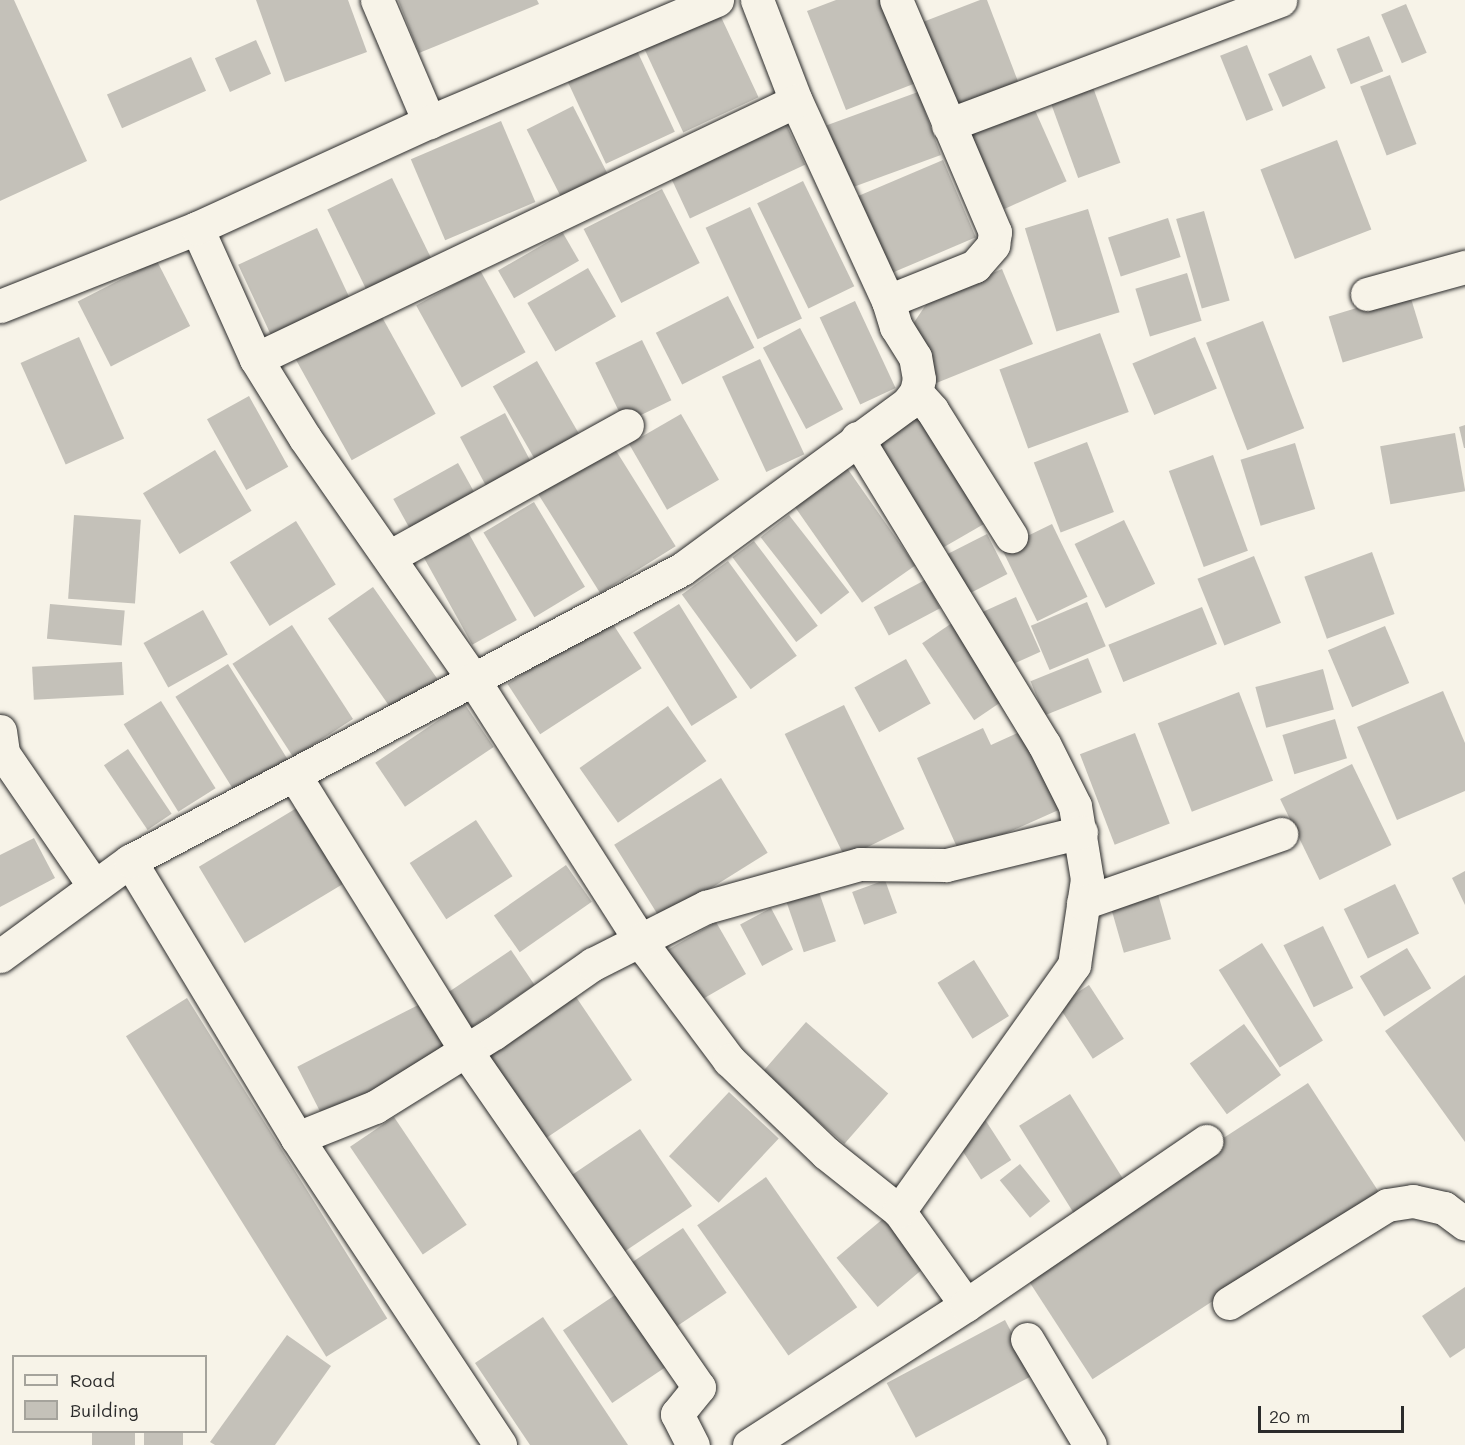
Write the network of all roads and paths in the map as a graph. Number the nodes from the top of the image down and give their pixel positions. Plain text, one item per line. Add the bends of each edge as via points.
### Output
1 (377, 0) edge
2 (717, 0) edge
3 (757, 0) edge
4 (896, 0) edge
5 (1280, 0) edge
6 (796, 102) junction
7 (429, 122) junction
8 (948, 125) junction
9 (197, 228) junction
10 (1465, 267) edge
11 (1367, 294) dead end
12 (888, 301) junction
13 (0, 306) edge
14 (256, 359) junction
15 (916, 392) junction
16 (627, 425) dead end
17 (857, 438) junction
18 (1011, 536) dead end
19 (389, 557) junction
20 (473, 679) junction
21 (0, 731) edge
22 (295, 776) junction
23 (1081, 832) junction
24 (1281, 834) dead end
25 (130, 861) junction
26 (94, 886) junction
27 (1083, 903) junction
28 (640, 938) junction
29 (0, 956) edge
30 (466, 1051) junction
31 (297, 1138) junction
32 (1206, 1141) dead end
33 (899, 1211) junction
34 (1465, 1224) edge
35 (1229, 1304) dead end
36 (966, 1305) junction
37 (1027, 1339) dead end
38 (500, 1445) edge
39 (693, 1445) edge
40 (749, 1445) edge
41 (1090, 1445) edge

1 - 7 street
2 - 7 street
3 - 6 street
4 - 8 street
5 - 8 street
6 - 12 street
6 - 14 street
7 - 9 street
8 - 12 street via 992,219 993,245 975,266
9 - 13 street
9 - 14 street
10 - 11 street
12 - 15 street via 896,327 915,357 919,379
14 - 19 street via 305,438
15 - 17 street via 907,404
15 - 18 street via 932,410
16 - 19 street
17 - 20 street via 682,569
17 - 23 street via 1044,744 1075,806
19 - 20 street
20 - 22 street
20 - 28 street
21 - 26 street via 3,753
22 - 25 street
22 - 30 street
23 - 27 street via 1087,879
23 - 28 street via 946,865 860,864 706,907
24 - 27 street
25 - 26 street
25 - 31 street
26 - 29 street
27 - 33 street via 1074,965
28 - 30 street via 594,964
28 - 33 street via 729,1060 826,1153
30 - 31 street via 375,1107
30 - 39 street via 699,1387 677,1414
31 - 38 street
32 - 36 street
33 - 36 street
34 - 35 street via 1444,1208 1413,1201 1387,1205
36 - 40 street
37 - 41 street

